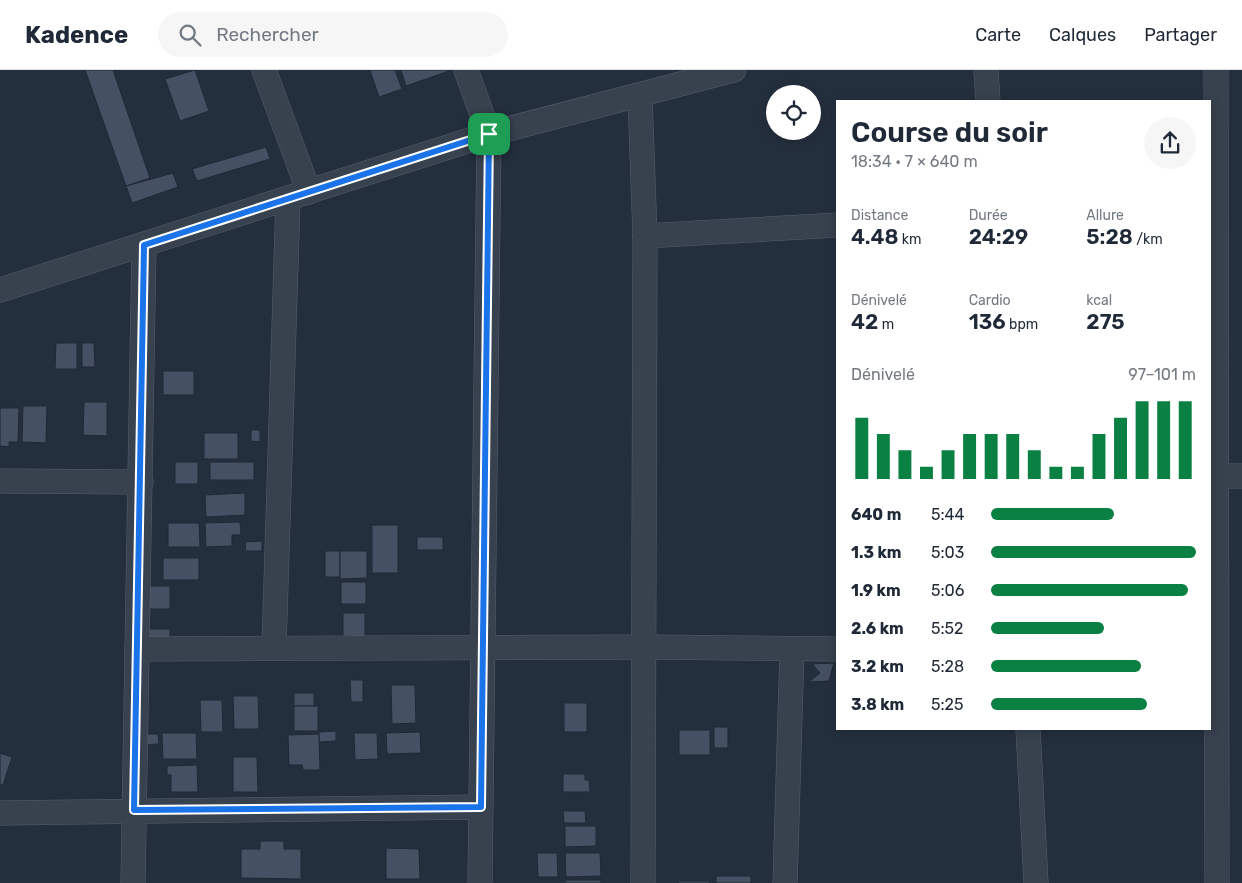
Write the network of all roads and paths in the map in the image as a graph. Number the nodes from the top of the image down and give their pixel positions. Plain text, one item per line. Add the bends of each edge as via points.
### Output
1 (264, 70) edge
2 (466, 70) edge
3 (734, 70) edge
4 (986, 70) edge
5 (1216, 70) edge
6 (661, 80) edge
7 (640, 96) junction
8 (988, 100) edge
9 (489, 134) junction
10 (298, 195) junction
11 (836, 225) edge
12 (645, 236) junction
13 (144, 245) junction
14 (0, 290) edge
15 (1213, 476) edge
16 (1242, 476) edge
17 (0, 481) edge
18 (141, 482) junction
19 (483, 647) junction
20 (645, 647) junction
21 (274, 648) junction
22 (137, 649) junction
23 (836, 649) edge
24 (792, 650) junction
25 (1028, 730) edge
26 (481, 807) junction
27 (134, 810) junction
28 (0, 813) edge
29 (133, 883) edge
30 (480, 883) edge
31 (643, 883) edge
32 (786, 883) edge
33 (1036, 883) edge
34 (1217, 883) edge

1 - 10 street
2 - 9 street
3 - 6 street
4 - 8 street
5 - 15 street
6 - 7 street
7 - 9 street
7 - 12 street
9 - 10 street
9 - 19 street
10 - 13 street
10 - 21 street
11 - 12 street
12 - 20 street
13 - 14 street
13 - 18 street
15 - 16 street
15 - 34 street
17 - 18 street
18 - 22 street
19 - 20 street
19 - 21 street
19 - 26 street
20 - 24 street
20 - 31 street
21 - 22 street
22 - 27 street
23 - 24 street
24 - 32 street
25 - 33 street
26 - 27 street
26 - 30 street
27 - 28 street
27 - 29 street

